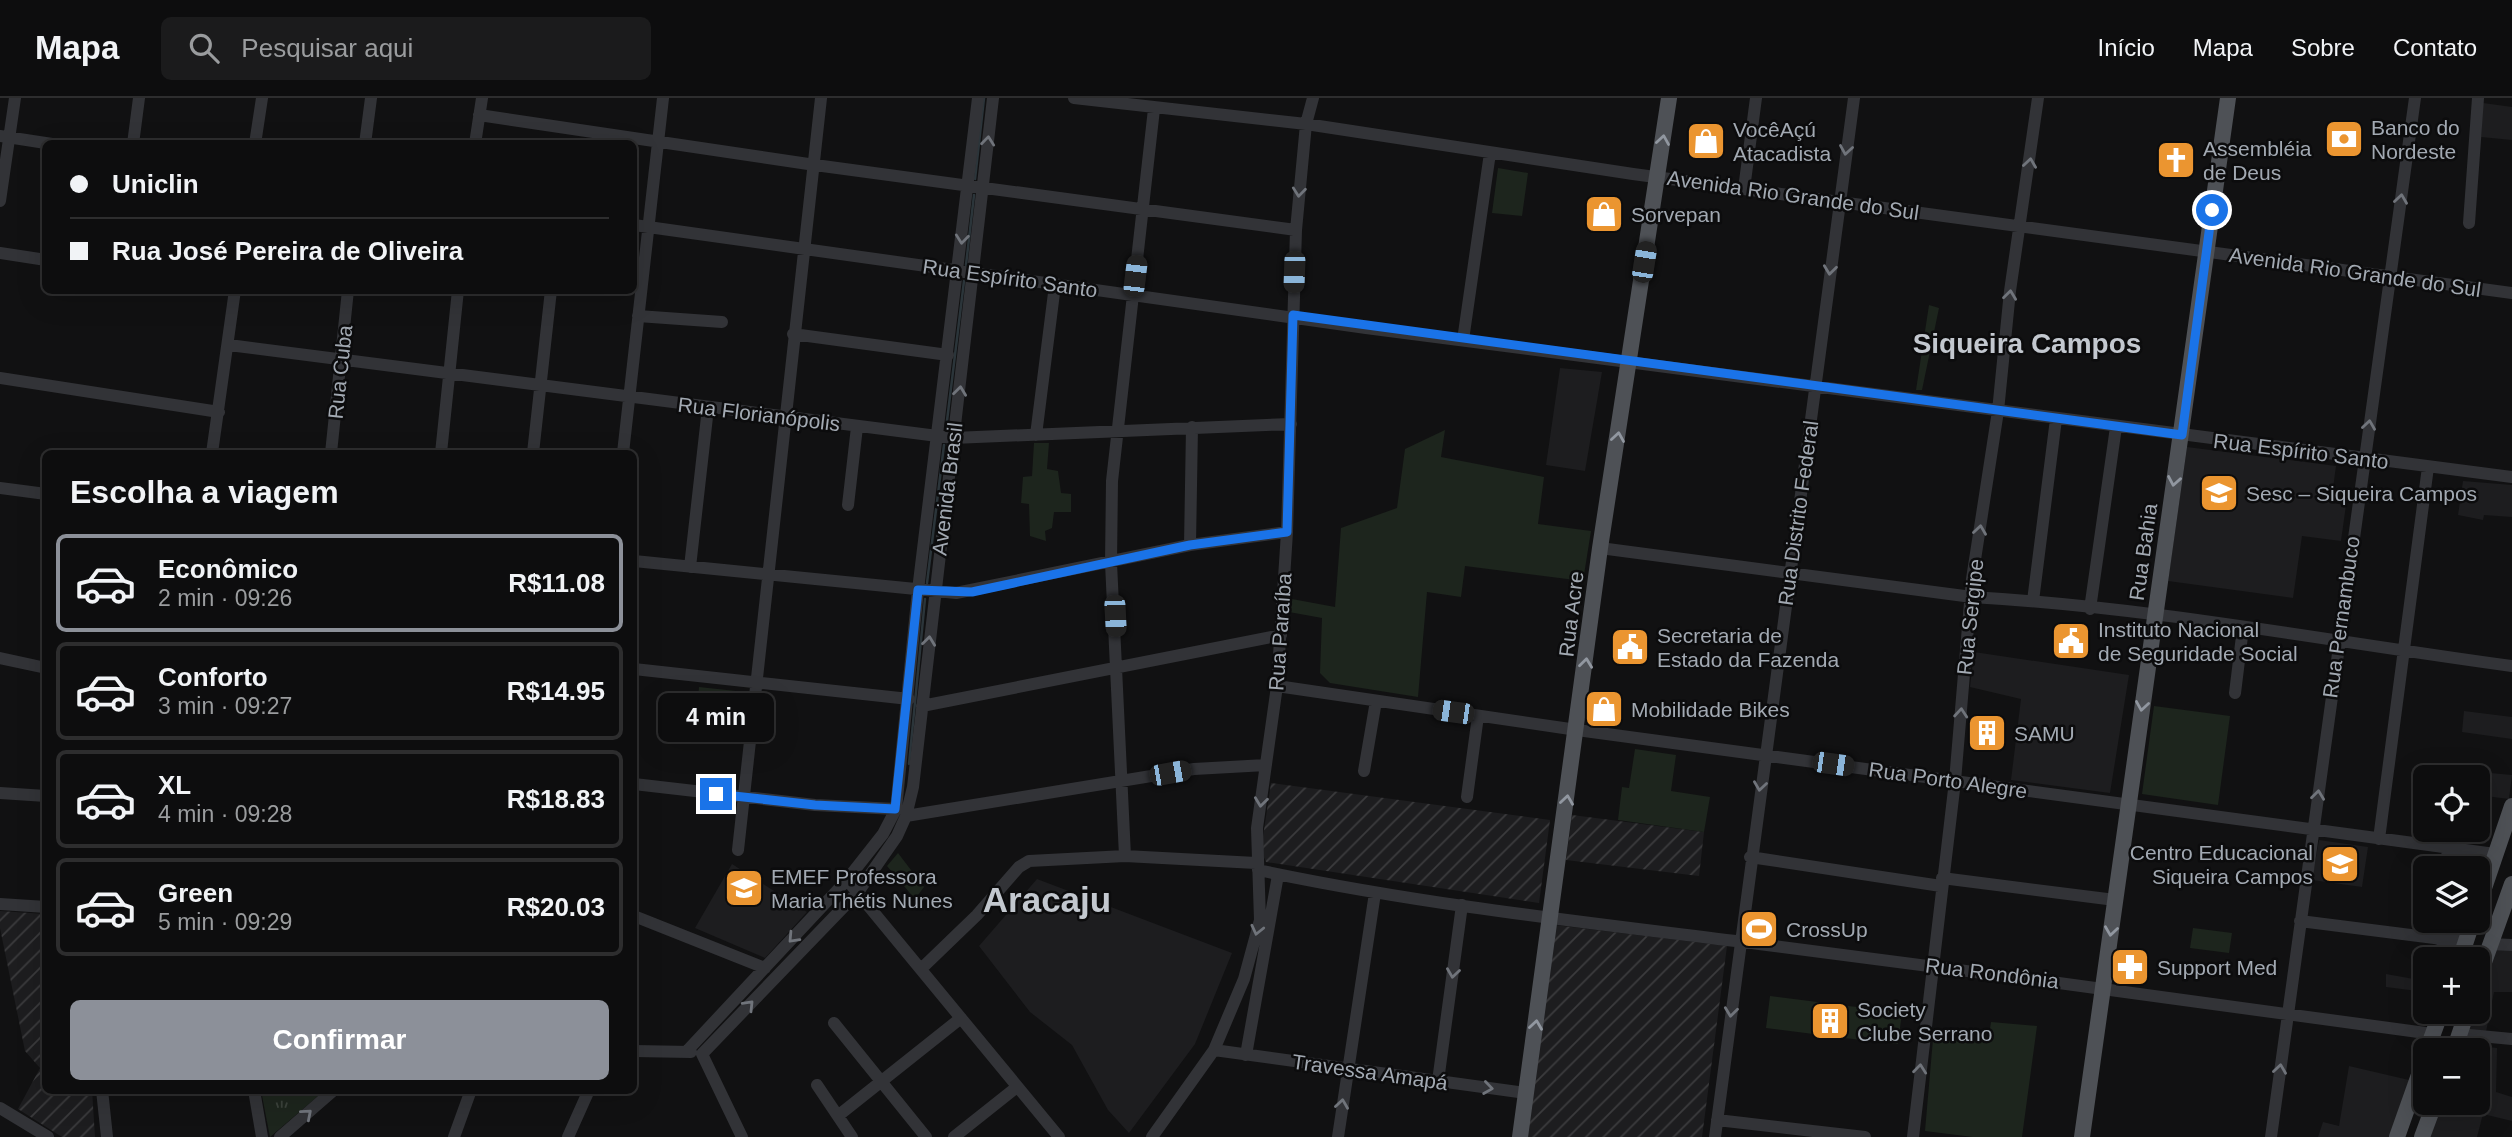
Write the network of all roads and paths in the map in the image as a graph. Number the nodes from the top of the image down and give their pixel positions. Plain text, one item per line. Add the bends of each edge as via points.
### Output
1 (15, 98) edge
2 (139, 98) edge
3 (262, 98) edge
4 (371, 98) edge
5 (482, 98) edge
6 (663, 98) edge
7 (821, 98) edge
8 (978, 98) edge
9 (993, 98) edge
10 (1074, 98) edge
11 (1313, 98) edge
12 (1670, 98) edge
13 (1756, 98) edge
14 (1854, 98) edge
15 (2038, 98) edge
16 (2228, 98) edge
17 (2415, 98) edge
18 (2478, 98) edge
19 (1154, 109) junction
20 (480, 115) junction
21 (1306, 124) junction
22 (5, 136) edge
23 (133, 140) edge
24 (256, 140) edge
25 (366, 140) edge
26 (476, 140) edge
27 (42, 142) edge
28 (659, 142) junction
29 (1490, 153) junction
30 (815, 165) junction
31 (1657, 176) junction
32 (967, 186) junction
33 (983, 188) junction
34 (1744, 189) junction
35 (0, 201) edge
36 (1838, 202) junction
37 (1142, 208) junction
38 (2469, 223) dead end
39 (637, 225) edge
40 (648, 227) junction
41 (2020, 227) junction
42 (1296, 230) junction
43 (803, 249) junction
44 (2206, 252) junction
45 (0, 253) edge
46 (42, 259) edge
47 (958, 271) junction
48 (975, 275) junction
49 (2391, 275) junction
50 (1055, 285) junction
51 (2512, 293) edge
52 (235, 294) edge
53 (348, 294) edge
54 (458, 294) edge
55 (551, 294) edge
56 (1133, 294) junction
57 (1293, 315) junction
58 (638, 316) junction
59 (722, 322) dead end
60 (793, 334) junction
61 (1463, 340) junction
62 (229, 345) junction
63 (948, 355) junction
64 (341, 360) junction
65 (1630, 360) junction
66 (449, 374) junction
67 (0, 378) edge
68 (542, 386) junction
69 (1816, 386) junction
70 (629, 398) junction
71 (708, 408) junction
72 (1998, 411) junction
73 (219, 412) junction
74 (787, 418) junction
75 (2056, 419) junction
76 (1291, 424) junction
77 (857, 427) junction
78 (1192, 427) junction
79 (2116, 427) junction
80 (1117, 430) junction
81 (1036, 435) junction
82 (2182, 435) junction
83 (938, 436) junction
84 (954, 438) junction
85 (213, 450) edge
86 (331, 450) edge
87 (441, 450) edge
88 (533, 450) edge
89 (623, 450) edge
90 (2363, 458) junction
91 (2428, 467) junction
92 (2512, 477) edge
93 (0, 488) edge
94 (42, 493) edge
95 (848, 505) dead end
96 (1287, 532) junction
97 (1190, 545) junction
98 (1600, 548) junction
99 (637, 561) edge
100 (1111, 563) junction
101 (690, 567) junction
102 (1790, 572) junction
103 (768, 575) junction
104 (918, 590) junction
105 (935, 592) junction
106 (1972, 597) junction
107 (2033, 601) junction
108 (2090, 609) junction
109 (2156, 616) junction
110 (2243, 628) junction
111 (1281, 635) junction
112 (2338, 643) junction
113 (2403, 651) junction
114 (0, 658) edge
115 (2512, 666) edge
116 (42, 667) edge
117 (1118, 669) junction
118 (637, 670) edge
119 (756, 684) junction
120 (1277, 686) junction
121 (2235, 693) dead end
122 (909, 699) junction
123 (1376, 701) junction
124 (922, 706) junction
125 (1478, 716) junction
126 (1577, 730) junction
127 (1764, 755) junction
128 (1265, 765) junction
129 (1364, 771) dead end
130 (1955, 781) junction
131 (1120, 782) junction
132 (637, 785) edge
133 (0, 793) edge
134 (42, 796) edge
135 (743, 797) junction
136 (1467, 797) dead end
137 (2128, 806) junction
138 (2512, 806) edge
139 (901, 812) junction
140 (2313, 830) junction
141 (2379, 839) junction
142 (2448, 848) junction
143 (738, 850) dead end
144 (2495, 854) junction
145 (1125, 856) junction
146 (2447, 856) edge
147 (1751, 858) junction
148 (1257, 867) junction
149 (2490, 869) edge
150 (1278, 875) junction
151 (846, 881) junction
152 (1941, 882) junction
153 (2512, 884) edge
154 (858, 892) junction
155 (1376, 893) junction
156 (2115, 900) junction
157 (0, 904) edge
158 (1462, 905) junction
159 (42, 907) edge
160 (637, 917) edge
161 (1551, 918) junction
162 (2300, 921) junction
163 (2439, 933) edge
164 (2469, 933) edge
165 (2438, 939) junction
166 (1740, 942) junction
167 (2466, 942) junction
168 (2490, 944) junction
169 (2512, 945) edge
170 (2464, 947) edge
171 (2489, 947) edge
172 (1931, 966) junction
173 (765, 968) junction
174 (921, 969) junction
175 (2103, 987) junction
176 (2288, 1014) junction
177 (961, 1018) junction
178 (834, 1023) dead end
179 (2512, 1039) edge
180 (2490, 1040) edge
181 (2413, 1043) edge
182 (1213, 1050) junction
183 (637, 1051) edge
184 (686, 1052) junction
185 (702, 1054) junction
186 (1247, 1055) junction
187 (1347, 1070) junction
188 (883, 1081) junction
189 (1438, 1081) junction
190 (817, 1085) dead end
191 (1017, 1087) junction
192 (2413, 1089) edge
193 (1527, 1093) junction
194 (102, 1094) edge
195 (255, 1094) edge
196 (329, 1094) edge
197 (470, 1094) edge
198 (587, 1094) edge
199 (0, 1108) edge
200 (839, 1115) junction
201 (2430, 1115) edge
202 (1717, 1120) junction
203 (48, 1137) edge
204 (107, 1137) edge
205 (262, 1137) edge
206 (280, 1137) edge
207 (454, 1137) edge
208 (568, 1137) edge
209 (742, 1137) edge
210 (852, 1137) edge
211 (926, 1137) edge
212 (954, 1137) edge
213 (1059, 1137) edge
214 (1152, 1137) edge
215 (1338, 1137) edge
216 (1520, 1137) edge
217 (1715, 1137) edge
218 (1866, 1137) edge
219 (1913, 1137) edge
220 (2082, 1137) edge
221 (2271, 1137) edge
222 (2396, 1137) edge
223 (2422, 1137) edge

1 - 22 street
2 - 23 street
3 - 24 street
4 - 25 street
5 - 20 street
6 - 28 street
7 - 30 street
8 - 32 street, Avenida Brasil
33 -> 9 street, Avenida Brasil
10 - 19 street, Avenida Rio Grande do Sul
11 - 21 street, Rua Paraíba
31 -> 12 main road, Rua Acre
13 - 34 street
14 -> 36 street, Rua Distrito Federal
41 -> 15 street, Rua Sergipe
16 - 44 main road, Rua Bahia
49 -> 17 street, Rua Pernambuco
18 - 38 street
19 - 21 street, Avenida Rio Grande do Sul
19 - 37 street
20 - 26 street
20 - 28 street
21 - 29 street, Avenida Rio Grande do Sul
21 -> 42 street, Rua Paraíba
22 - 27 street
22 - 35 street
28 - 30 street
28 - 40 street
29 - 31 street, Avenida Rio Grande do Sul
29 - 61 street
30 - 32 street
30 - 43 street
31 - 34 street, Avenida Rio Grande do Sul
31 - 65 main road, Rua Acre
32 - 33 street
32 -> 47 street, Avenida Brasil
33 - 37 street
33 - 48 street, Avenida Brasil
34 - 36 street, Avenida Rio Grande do Sul
36 - 41 street, Avenida Rio Grande do Sul
36 -> 69 street, Rua Distrito Federal
37 - 42 street
37 - 56 street
39 - 40 street, Rua Espírito Santo
40 - 43 street, Rua Espírito Santo
40 - 58 street
41 - 44 street, Avenida Rio Grande do Sul
72 -> 41 street, Rua Sergipe
42 - 57 street, Rua Paraíba
43 - 47 street, Rua Espírito Santo
43 - 60 street
44 - 49 street, Avenida Rio Grande do Sul
44 - 82 main road, Rua Bahia
45 - 46 street
47 - 48 street, Rua Espírito Santo
47 - 63 street, Avenida Brasil
48 - 50 street, Rua Espírito Santo
84 -> 48 street, Avenida Brasil
49 - 51 street, Avenida Rio Grande do Sul
90 -> 49 street, Rua Pernambuco
50 - 56 street, Rua Espírito Santo
50 - 81 street
52 - 62 street
53 - 64 street, Rua Cuba
54 - 66 street
55 - 68 street
56 - 57 street, Rua Espírito Santo
56 - 80 street
57 - 61 street, Rua Espírito Santo
57 - 76 street, Rua Paraíba
58 - 59 street
58 - 70 street
60 - 63 street
60 - 74 street
61 - 65 street, Rua Espírito Santo
62 - 64 street, Rua Florianópolis
62 - 73 street
63 - 83 street, Avenida Brasil
64 - 66 street, Rua Florianópolis
64 - 86 street, Rua Cuba
65 - 69 street, Rua Espírito Santo
98 -> 65 main road, Rua Acre
66 - 68 street, Rua Florianópolis
66 - 87 street
67 - 73 street
68 - 70 street, Rua Florianópolis
68 - 88 street
69 - 72 street, Rua Espírito Santo
69 - 102 street, Rua Distrito Federal
70 - 71 street, Rua Florianópolis
70 - 89 street
71 - 74 street, Rua Florianópolis
71 - 101 street
72 - 75 street, Rua Espírito Santo
106 -> 72 street, Rua Sergipe
73 - 85 street
74 - 77 street, Rua Florianópolis
74 - 103 street
75 - 79 street, Rua Espírito Santo
75 - 107 street
76 - 78 street, Rua Florianópolis
76 - 96 street, Rua Paraíba
77 - 83 street, Rua Florianópolis
77 - 95 street
78 - 80 street, Rua Florianópolis
78 - 97 street
79 - 82 street, Rua Espírito Santo
79 - 108 street
80 - 81 street, Rua Florianópolis
80 - 100 street
81 - 84 street, Rua Florianópolis
82 - 90 street, Rua Espírito Santo
82 -> 109 main road, Rua Bahia
83 - 84 street, Rua Florianópolis
83 - 104 street, Avenida Brasil
84 - 105 street, Avenida Brasil
90 - 91 street, Rua Espírito Santo
90 - 112 street, Rua Pernambuco
91 - 92 street, Rua Espírito Santo
91 - 113 street
93 - 94 street
96 - 97 street
96 - 111 street, Rua Paraíba
97 - 100 street
98 - 102 street
126 -> 98 main road, Rua Acre
99 - 101 street
100 - 105 street via 972,592
100 - 117 street
101 - 103 street
102 - 106 street
102 - 127 street, Rua Distrito Federal
103 - 104 street
103 - 119 street
104 - 105 street
104 - 122 street, Avenida Brasil
124 -> 105 street, Avenida Brasil
106 - 107 street
130 -> 106 street, Rua Sergipe
107 - 108 street
108 - 109 street
109 - 110 street
109 -> 137 main road, Rua Bahia
110 - 112 street
110 - 121 street
111 - 117 street
111 - 120 street, Rua Paraíba
112 - 113 street
140 -> 112 street, Rua Pernambuco
113 - 115 street
113 - 141 street
114 - 116 street
117 - 124 street
117 - 131 street
118 - 119 street
119 - 122 street
119 - 135 street
120 - 123 street, Rua Porto Alegre
120 - 128 street, Rua Paraíba
122 - 139 street, Avenida Brasil
123 - 125 street, Rua Porto Alegre
123 - 129 street
124 - 139 street, Avenida Brasil via 913,787
125 - 126 street, Rua Porto Alegre
125 - 136 street
126 - 127 street, Rua Porto Alegre
161 -> 126 main road, Rua Acre
127 - 130 street, Rua Porto Alegre
127 -> 147 street, Rua Distrito Federal
128 - 131 street via 1194,769
128 -> 148 street, Rua Paraíba
130 - 137 street, Rua Porto Alegre
130 - 152 street, Rua Sergipe
131 - 139 street
131 - 145 street
132 - 135 street
133 - 134 street
135 - 139 street
135 - 143 street
137 - 140 street, Rua Porto Alegre
137 - 156 main road, Rua Bahia
138 - 144 main road
139 - 151 street, Avenida Brasil
139 - 154 street, Avenida Brasil via 897,836
140 - 141 street, Rua Porto Alegre
140 - 162 street, Rua Pernambuco
141 - 142 street, Rua Porto Alegre
142 - 144 street, Rua Porto Alegre
142 - 146 street
144 - 149 main road
145 - 148 street, Rua Rondônia
145 - 174 street, Rua Rondônia via 1045,858 1024,863
147 - 152 street
147 - 166 street, Rua Distrito Federal
148 - 150 street, Rua Rondônia
148 -> 182 street, Rua Paraíba via 1261,906 1252,951
150 - 155 street, Rua Rondônia
150 - 186 street
151 - 154 street
151 -> 173 street, Avenida Brasil
152 - 156 street
152 - 172 street, Rua Sergipe
153 - 168 main road
154 - 174 street
185 -> 154 street, Avenida Brasil
155 - 158 street, Rua Rondônia
155 - 187 street
156 -> 175 main road, Rua Bahia
157 - 159 street
158 - 161 street, Rua Rondônia
158 -> 189 street
160 - 173 street
161 - 166 street, Rua Rondônia
193 -> 161 main road, Rua Acre
162 - 165 street
162 - 176 street, Rua Pernambuco
163 - 165 street
164 - 167 main road
165 - 167 street
166 - 172 street, Rua Rondônia
166 -> 202 street, Rua Distrito Federal
167 - 170 main road
168 - 169 street
168 - 171 main road
172 - 175 street, Rua Rondônia
219 -> 172 street, Rua Sergipe
173 - 184 street, Avenida Brasil
174 - 177 street
175 - 176 street, Rua Rondônia
175 - 220 main road, Rua Bahia
176 - 181 street, Rua Rondônia
221 -> 176 street, Rua Pernambuco
177 - 188 street
177 - 191 street
178 - 188 street
179 - 180 street
182 - 186 street, Travessa Amapá
182 - 214 street, Rua Paraíba
183 - 184 street
184 - 185 street
185 - 209 street
186 - 187 street, Travessa Amapá
187 - 189 street, Travessa Amapá
215 -> 187 street
188 - 200 street
188 - 211 street
189 -> 193 street, Travessa Amapá
190 - 200 street
191 - 212 street
191 - 213 street
192 - 222 main road
193 - 216 main road, Rua Acre
194 - 204 street
195 - 205 street
206 -> 196 street
197 - 207 street
198 - 208 street
199 - 203 street
200 - 210 street
201 - 223 main road
202 - 217 street, Rua Distrito Federal
202 - 218 street

